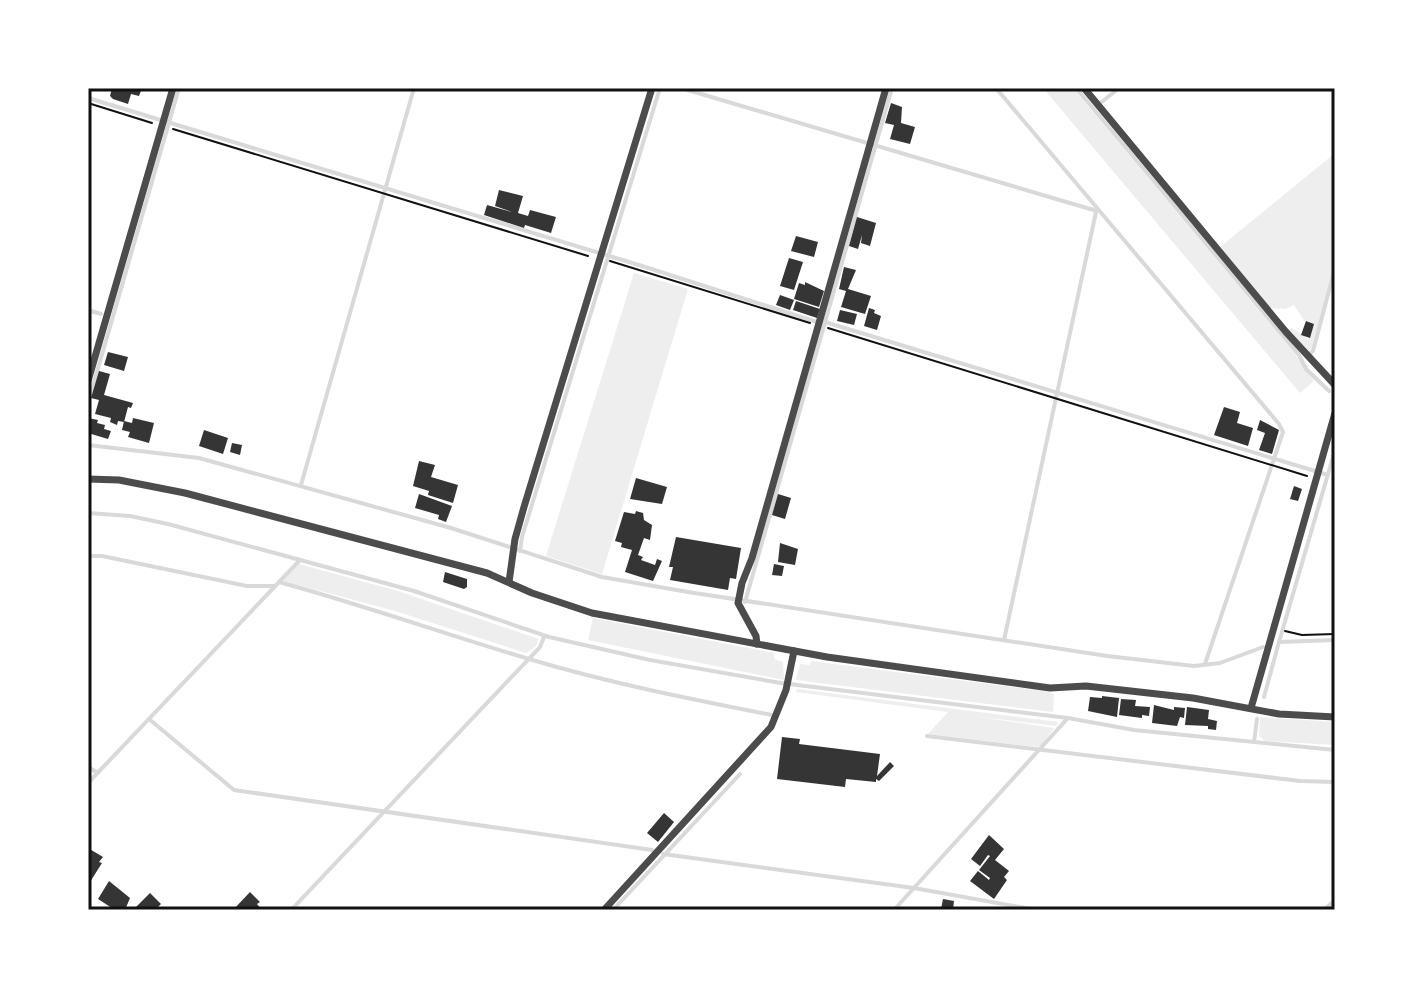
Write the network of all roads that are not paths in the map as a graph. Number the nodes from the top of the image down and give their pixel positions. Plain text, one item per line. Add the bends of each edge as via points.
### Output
1 (173, 88) edge
2 (652, 88) edge
3 (886, 88) edge
4 (1084, 88) edge
5 (88, 381) edge
6 (1335, 385) edge
7 (1335, 413) edge
8 (88, 479) edge
9 (509, 582) junction
10 (757, 644) junction
11 (794, 651) junction
12 (1251, 708) junction
13 (1335, 717) edge
14 (604, 910) edge

1 - 5 street
2 - 9 street via 514,548
3 - 10 street via 823,327 739,600
4 - 6 street
7 - 12 street
8 - 9 street via 185,493
9 - 10 street via 592,613
10 - 11 street
11 - 12 street via 1050,688 1086,686
11 - 14 street via 777,718 761,740
12 - 13 street

